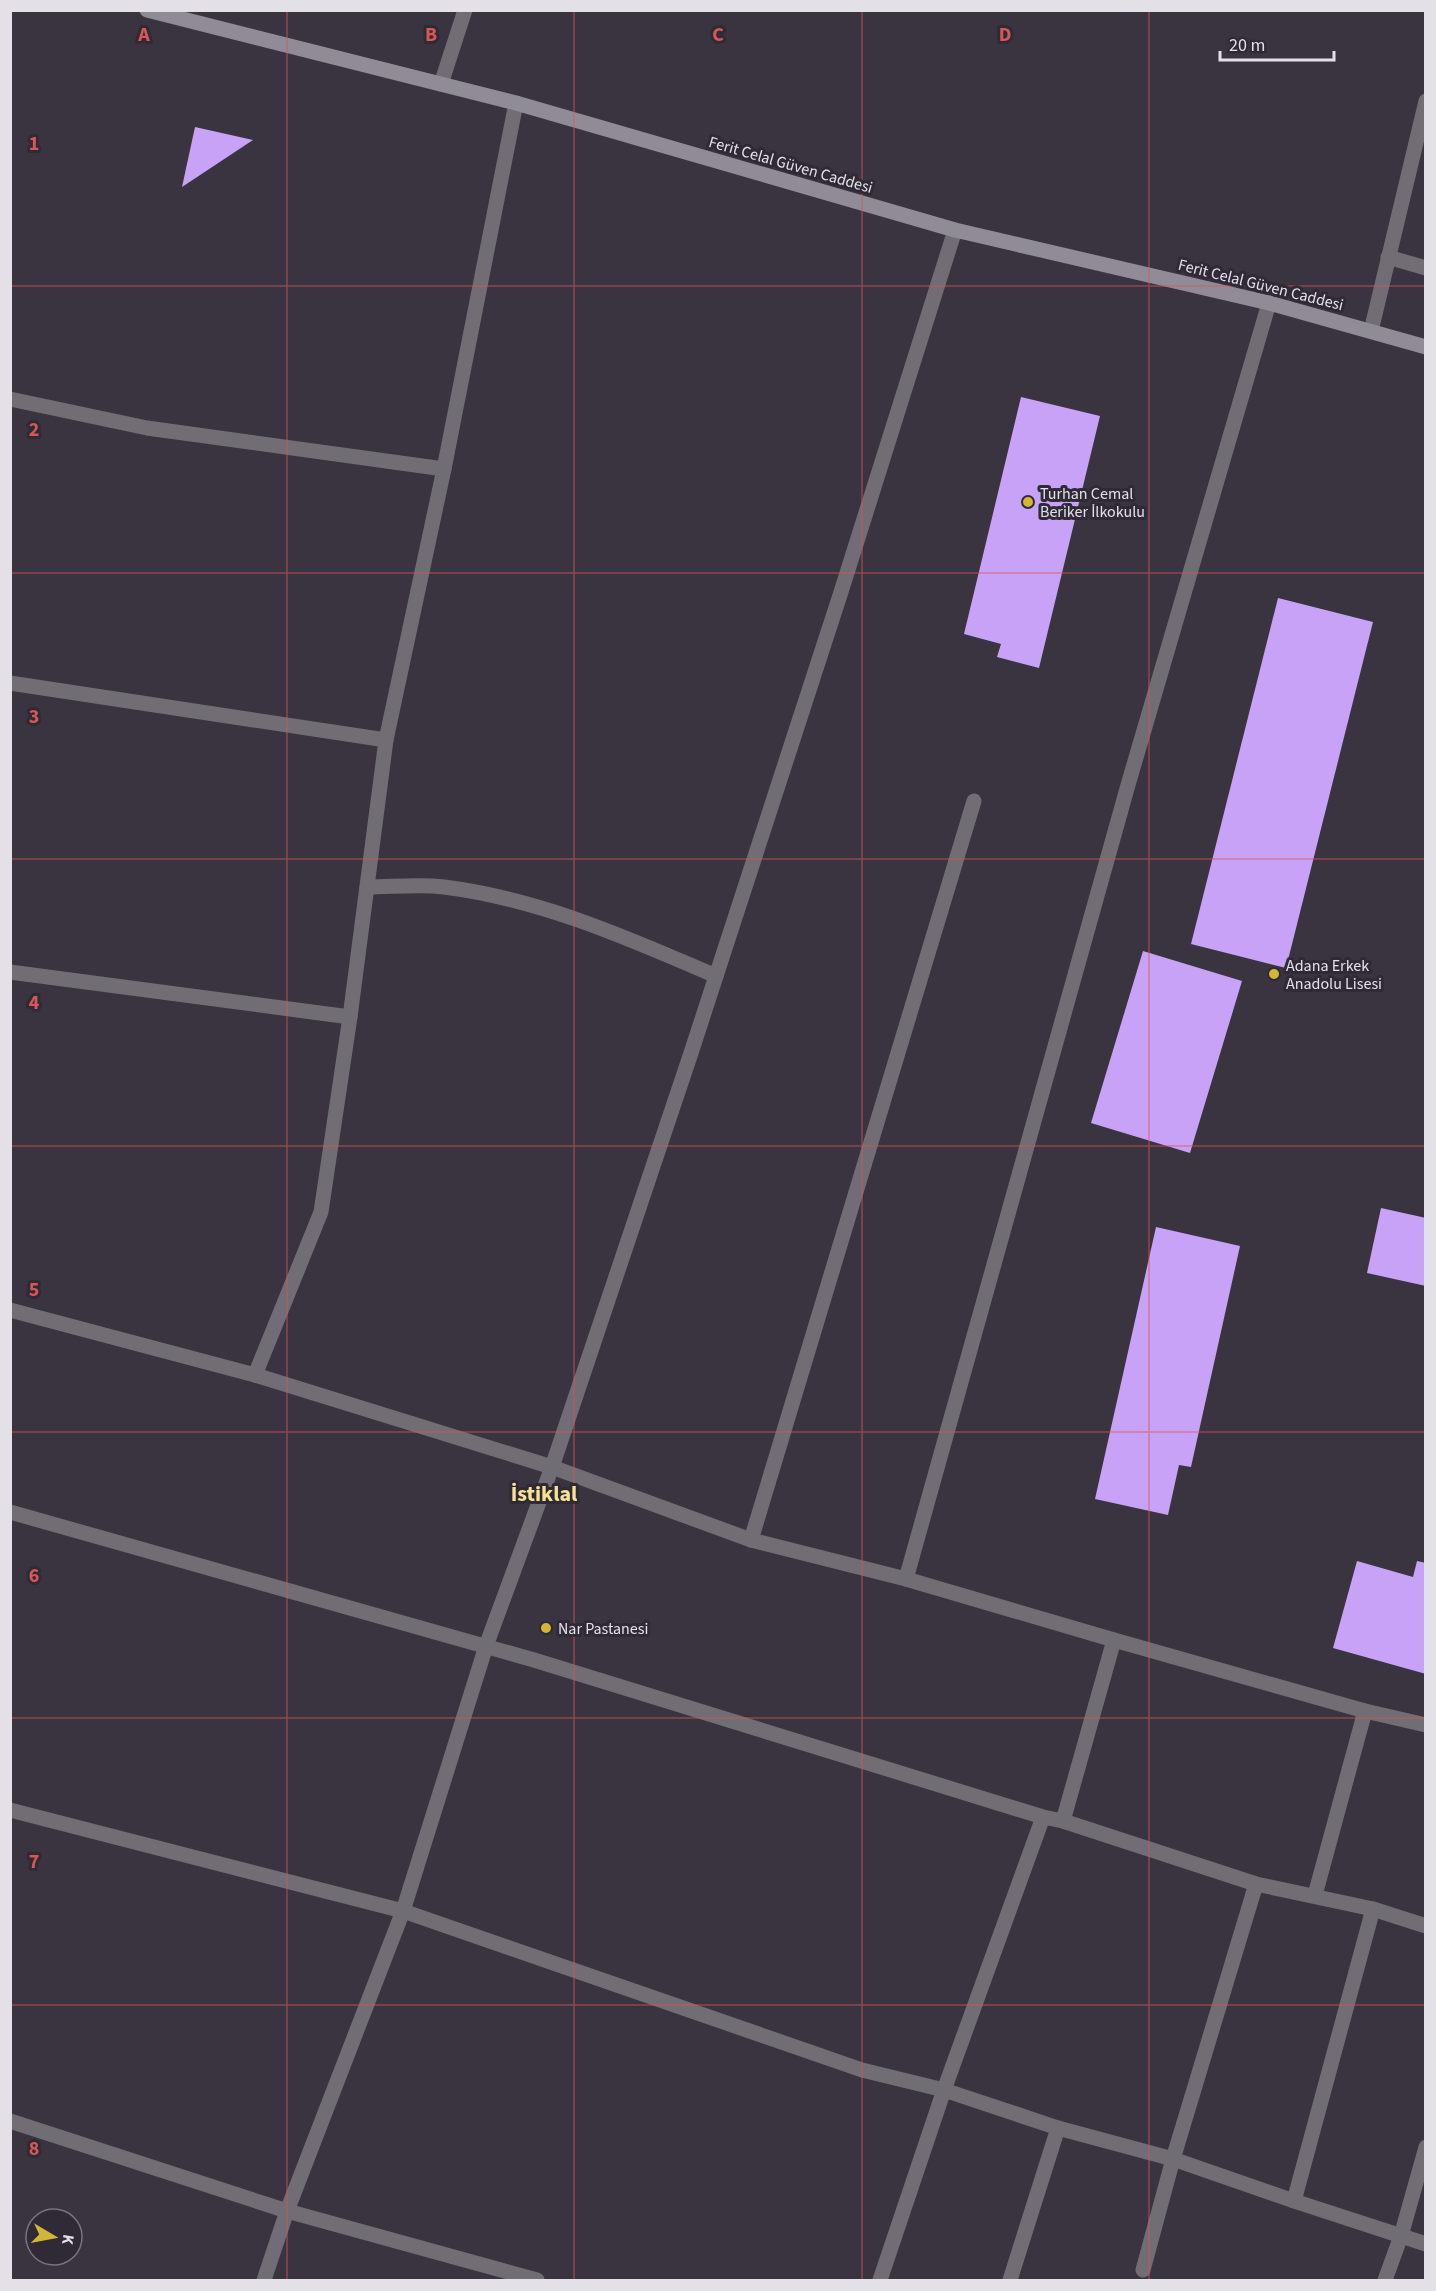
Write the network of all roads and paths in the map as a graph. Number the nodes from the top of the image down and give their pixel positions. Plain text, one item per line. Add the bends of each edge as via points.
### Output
1 (147, 10) edge
2 (465, 10) edge
3 (441, 84) junction
4 (1425, 101) edge
5 (516, 103) junction
6 (955, 230) junction
7 (1388, 257) junction
8 (1425, 267) edge
9 (1269, 303) junction
10 (1371, 332) junction
11 (1425, 347) edge
12 (10, 399) edge
13 (444, 469) junction
14 (10, 683) edge
15 (386, 740) junction
16 (974, 801) dead end
17 (367, 887) junction
18 (10, 972) edge
19 (716, 976) junction
20 (350, 1017) junction
21 (10, 1310) edge
22 (255, 1375) junction
23 (552, 1467) junction
24 (10, 1512) edge
25 (751, 1540) junction
26 (906, 1578) junction
27 (1114, 1641) junction
28 (486, 1646) junction
29 (1365, 1711) junction
30 (1425, 1725) edge
31 (10, 1810) edge
32 (1042, 1816) junction
33 (1063, 1821) junction
34 (1256, 1884) junction
35 (1315, 1895) junction
36 (1373, 1909) junction
37 (403, 1911) junction
38 (1425, 1926) edge
39 (944, 2090) junction
40 (10, 2121) edge
41 (1058, 2128) junction
42 (1425, 2147) edge
43 (1173, 2159) junction
44 (1294, 2201) junction
45 (287, 2211) junction
46 (1401, 2236) junction
47 (1425, 2244) edge
48 (1143, 2270) dead end
49 (264, 2280) edge
50 (537, 2280) edge
51 (880, 2280) edge
52 (1010, 2280) edge
53 (1385, 2280) edge

1 - 3 main road, Ferit Celal Güven Caddesi
2 - 3 street
3 - 5 main road, Ferit Celal Güven Caddesi
4 - 7 street
5 - 6 main road, Ferit Celal Güven Caddesi
5 - 13 street
6 - 9 main road, Ferit Celal Güven Caddesi
6 - 19 street
7 - 8 street
7 - 10 street
9 - 10 main road, Ferit Celal Güven Caddesi
9 - 26 street via 1124,796
10 - 11 main road, Ferit Celal Güven Caddesi
12 - 13 street via 147,428
13 - 15 street
14 - 15 street
15 - 17 street
16 - 25 street
17 - 19 street via 442,886 531,904 613,932
17 - 20 street
18 - 20 street
19 - 23 street
20 - 22 street via 321,1212
21 - 22 street
22 - 23 street
23 - 25 street
23 - 28 street
24 - 28 street
25 - 26 street
26 - 27 street
27 - 29 street
27 - 33 street
28 - 32 street
28 - 37 street
29 - 30 street
29 - 35 street
31 - 37 street
32 - 33 street
32 - 39 street
33 - 34 street
34 - 35 street
34 - 43 street
35 - 36 street
36 - 38 street
36 - 44 street
37 - 39 street via 862,2070
37 - 45 street
39 - 41 street
39 - 51 street
40 - 45 street
41 - 43 street
41 - 52 street
42 - 46 street
43 - 44 street
43 - 48 street
44 - 46 street
45 - 49 street
45 - 50 street
46 - 47 street
46 - 53 street

